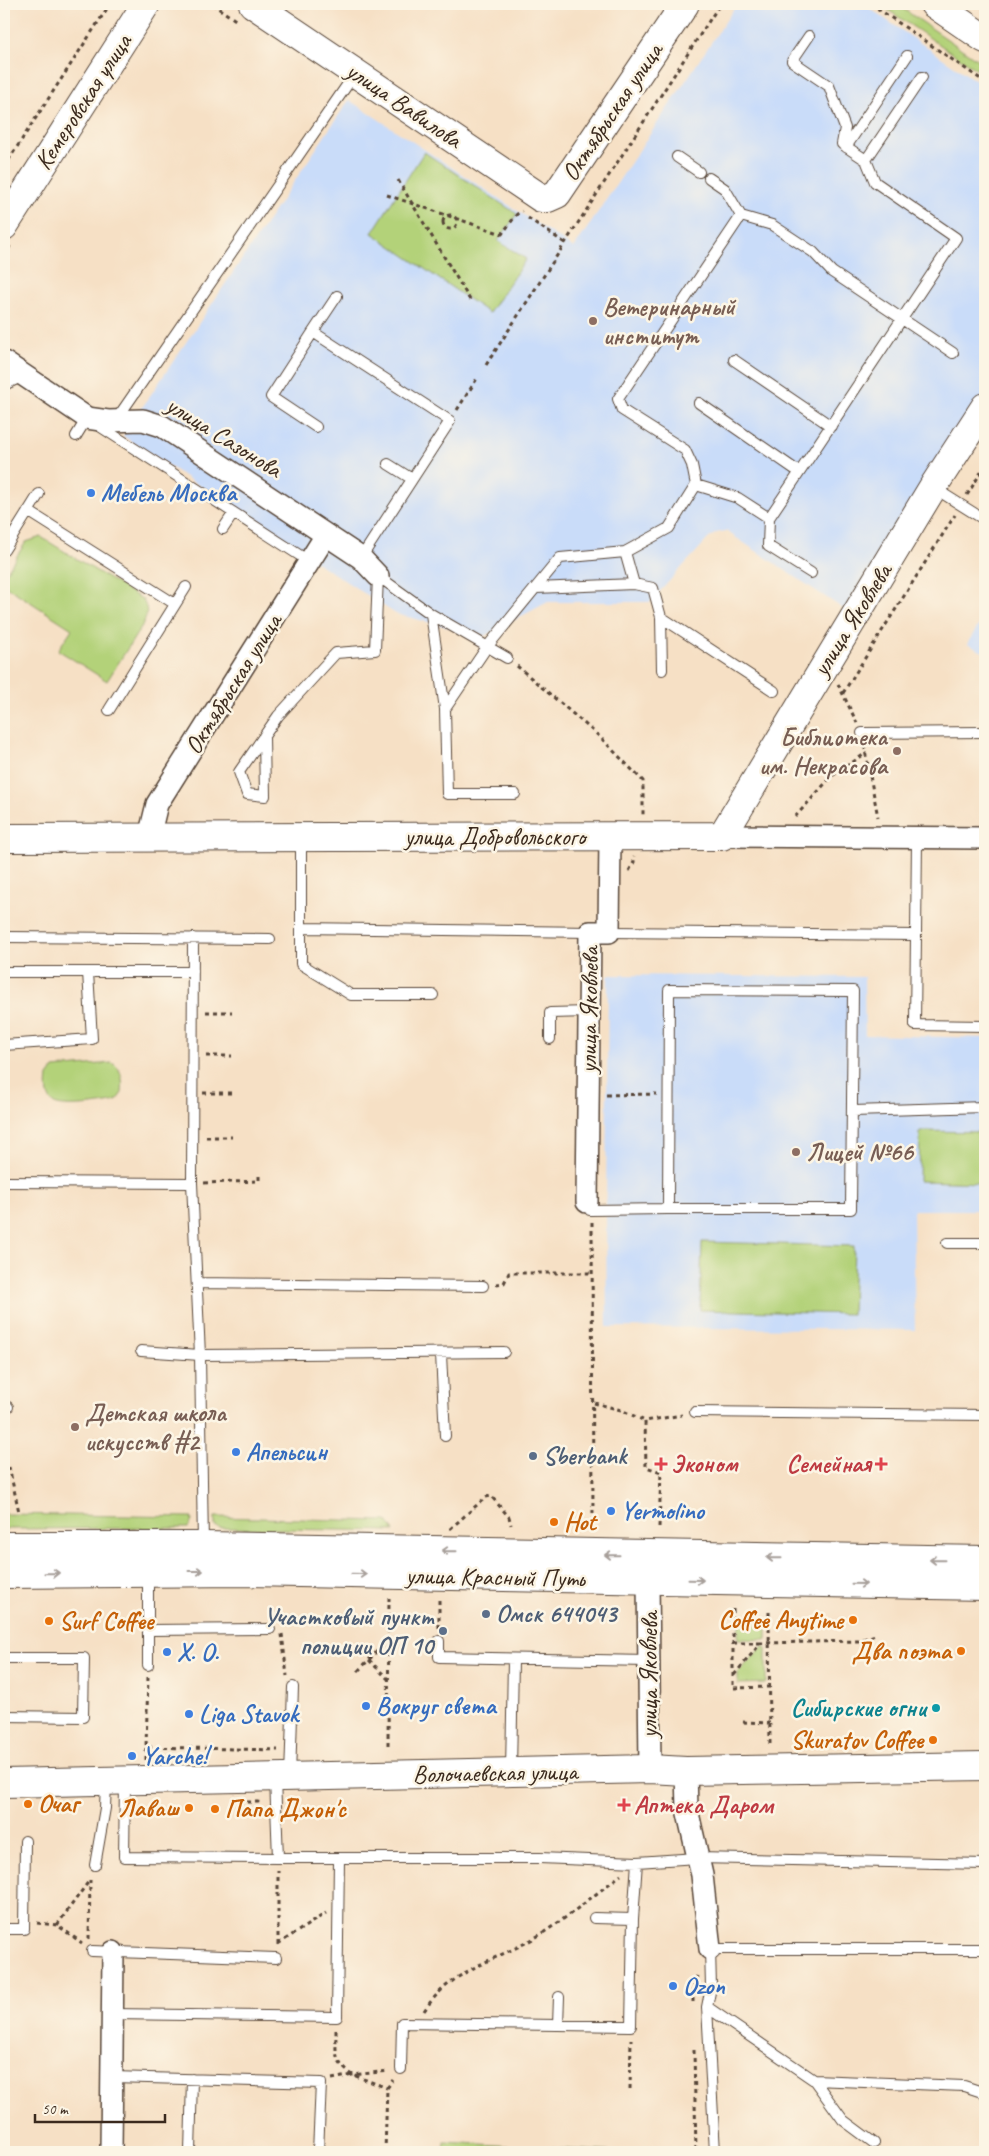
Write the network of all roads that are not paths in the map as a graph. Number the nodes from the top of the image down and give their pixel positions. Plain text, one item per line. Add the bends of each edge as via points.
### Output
1 (146, 4) edge
2 (253, 4) edge
3 (685, 4) edge
4 (934, 4) edge
5 (809, 36) dead end
6 (985, 39) edge
7 (907, 56) dead end
8 (356, 72) junction
9 (922, 77) dead end
10 (846, 147) junction
11 (676, 158) dead end
12 (866, 160) junction
13 (699, 172) dead end
14 (709, 178) dead end
15 (552, 196) joint
16 (741, 216) junction
17 (4, 226) edge
18 (337, 296) dead end
19 (903, 318) junction
20 (313, 332) junction
21 (953, 353) dead end
22 (734, 360) dead end
23 (4, 362) edge
24 (23, 376) junction
25 (4, 386) edge
26 (699, 403) dead end
27 (985, 407) edge
28 (87, 418) junction
29 (116, 420) junction
30 (831, 426) junction
31 (316, 427) dead end
32 (76, 436) dead end
33 (388, 464) dead end
34 (800, 472) junction
35 (412, 479) junction
36 (696, 485) junction
37 (934, 487) junction
38 (39, 494) dead end
39 (28, 512) junction
40 (233, 514) junction
41 (769, 518) junction
42 (985, 520) edge
43 (223, 529) dead end
44 (326, 535) junction
45 (4, 550) edge
46 (625, 552) junction
47 (361, 558) junction
48 (310, 562) junction
49 (811, 573) dead end
50 (378, 576) junction
51 (634, 584) junction
52 (186, 587) dead end
53 (536, 588) junction
54 (175, 604) junction
55 (431, 614) junction
56 (661, 617) junction
57 (487, 647) junction
58 (506, 658) road end
59 (662, 670) dead end
60 (774, 691) dead end
61 (109, 710) dead end
62 (445, 710) junction
63 (985, 732) edge
64 (862, 733) dead end
65 (264, 736) junction
66 (515, 794) dead end
67 (722, 836) junction
68 (149, 837) junction
69 (610, 837) junction
70 (4, 838) edge
71 (301, 838) junction
72 (917, 838) junction
73 (985, 838) edge
74 (301, 928) junction
75 (600, 932) junction
76 (916, 935) junction
77 (4, 936) edge
78 (193, 938) junction
79 (270, 939) dead end
80 (4, 972) edge
81 (88, 972) junction
82 (193, 972) junction
83 (433, 996) dead end
84 (589, 1012) junction
85 (985, 1026) edge
86 (550, 1039) dead end
87 (4, 1045) edge
88 (985, 1107) edge
89 (854, 1110) junction
90 (4, 1182) edge
91 (192, 1184) junction
92 (589, 1206) joint
93 (668, 1209) junction
94 (985, 1243) edge
95 (947, 1244) dead end
96 (197, 1283) junction
97 (482, 1286) road end
98 (141, 1351) dead end
99 (504, 1352) dead end
100 (441, 1354) junction
101 (200, 1355) junction
102 (695, 1412) road end
103 (985, 1415) edge
104 (445, 1436) dead end
105 (4, 1546) edge
106 (203, 1546) junction
107 (985, 1560) edge
108 (646, 1568) junction
109 (148, 1571) junction
110 (4, 1574) edge
111 (985, 1586) edge
112 (270, 1629) road end
113 (148, 1630) junction
114 (439, 1641) road end
115 (4, 1658) edge
116 (513, 1660) junction
117 (648, 1661) junction
118 (148, 1665) road end
119 (293, 1687) road end
120 (4, 1716) edge
121 (985, 1766) edge
122 (650, 1769) junction
123 (686, 1771) junction
124 (511, 1773) junction
125 (283, 1778) junction
126 (115, 1782) junction
127 (4, 1783) edge
128 (24, 1842) dead end
129 (278, 1858) junction
130 (697, 1858) junction
131 (339, 1859) junction
132 (637, 1862) junction
133 (985, 1864) edge
134 (96, 1865) dead end
135 (594, 1918) dead end
136 (633, 1919) junction
137 (4, 1929) edge
138 (710, 1949) junction
139 (985, 1949) edge
140 (92, 1950) road end
141 (113, 1952) junction
142 (276, 1958) road end
143 (559, 1997) dead end
144 (707, 2007) junction
145 (112, 2014) junction
146 (558, 2025) junction
147 (401, 2069) road end
148 (113, 2077) junction
149 (192, 2079) junction
150 (814, 2080) junction
151 (985, 2093) edge
152 (874, 2143) dead end
153 (111, 2152) edge
154 (190, 2152) edge
155 (318, 2152) edge
156 (715, 2152) edge

1 - 17 street, Кемеровская улица
2 - 8 street, улица Вавилова
3 - 15 street, Октябрьская улица
4 - 6 street
5 - 10 lane via 792,61 829,86 845,128 842,144
7 - 10 lane
8 - 15 street, улица Вавилова via 541,198
8 - 29 lane
9 - 12 lane
10 - 12 lane
11 - 13 lane
12 - 19 lane via 875,182 956,238
14 - 16 lane via 725,189
16 - 19 lane via 772,225 813,252 832,272
16 - 36 lane via 618,399 622,410 685,450
18 - 20 lane
19 - 21 lane
19 - 30 lane
20 - 31 lane via 271,398
20 - 35 lane via 450,421
22 - 30 lane
23 - 24 street, улица Сазонова
24 - 25 lane
24 - 28 street, улица Сазонова
26 - 34 lane
27 - 37 street, улица Яковлева
28 - 29 street, улица Сазонова
28 - 32 lane
28 - 40 lane
29 - 44 street, улица Сазонова via 144,420 162,426
30 - 34 lane
33 - 35 lane
34 - 41 lane
35 - 47 lane
36 - 41 lane via 738,498
36 - 46 lane via 669,528
37 - 42 lane
37 - 67 street, улица Яковлева
38 - 39 lane
39 - 45 lane
39 - 54 lane
40 - 43 lane
40 - 48 lane
41 - 49 lane via 768,546
44 - 47 street, улица Сазонова
44 - 48 street, Октябрьская улица
46 - 51 lane
46 - 53 lane via 560,558
47 - 50 street, улица Сазонова
48 - 68 street, Октябрьская улица via 157,804
50 - 55 lane
50 - 65 lane via 375,650 336,653 278,716
51 - 53 lane
51 - 56 lane via 653,588
52 - 54 lane
53 - 57 lane
54 - 61 lane
55 - 57 lane
55 - 62 lane
56 - 59 lane
56 - 60 lane
57 - 58 lane
57 - 62 lane
62 - 66 lane via 447,794
63 - 64 lane
65 - 65 lane via 239,772 247,794 265,796
67 - 69 street, улица Добровольского
67 - 72 street, улица Добровольского
68 - 70 street, улица Добровольского
68 - 71 street, улица Добровольского
69 - 71 street, улица Добровольского
69 - 75 street, улица Яковлева
71 - 74 lane
72 - 73 street, улица Добровольского
72 - 76 lane
74 - 75 lane
74 - 83 lane via 301,964 352,996
75 - 76 lane
75 - 84 street, улица Яковлева
76 - 85 lane via 915,1025
77 - 78 lane
78 - 79 lane
78 - 82 lane
80 - 81 lane
81 - 82 lane
81 - 87 lane via 92,1039
82 - 91 lane
84 - 86 lane via 550,1013
84 - 92 street, улица Яковлева
88 - 89 lane
89 - 93 lane via 851,1209
89 - 93 lane via 853,990 669,990
90 - 91 lane
91 - 96 lane
92 - 93 lane
94 - 95 lane
96 - 97 lane
96 - 101 lane
98 - 101 lane
99 - 100 lane
100 - 101 lane
100 - 104 lane
101 - 106 lane
102 - 103 lane
105 - 106 street, улица Красный Путь
108 -> 106 street, улица Красный Путь
107 -> 108 street, улица Красный Путь
109 -> 108 street, улица Красный Путь
108 -> 111 street, улица Красный Путь
108 - 117 street, улица Яковлева
110 -> 109 street, улица Красный Путь
109 - 113 lane
112 - 113 lane
113 - 118 lane
114 - 116 lane via 439,1657
115 - 120 lane via 84,1658 83,1717
116 - 117 lane
116 - 124 lane
117 - 122 street, улица Яковлева
119 - 125 lane via 291,1751
121 - 123 street, Волочаевская улица
122 - 123 street, Волочаевская улица
122 - 124 street, Волочаевская улица
123 - 130 street via 687,1809
124 - 125 street, Волочаевская улица
125 - 126 street, Волочаевская улица
125 - 129 lane
126 - 127 street, Волочаевская улица
126 - 129 lane via 124,1857
126 - 134 lane via 105,1808
128 - 137 lane via 24,1929
129 - 131 lane
130 - 132 lane
130 - 133 lane
130 - 138 street via 702,1875
131 - 132 lane via 540,1858
131 - 145 lane via 337,2017
132 - 136 lane
135 - 136 lane
136 - 146 lane via 631,2026
138 - 139 lane
138 - 144 lane via 711,1987
140 - 141 lane
141 - 142 lane
141 - 145 street
143 - 146 lane
144 - 150 lane
144 - 156 lane
145 - 148 street
146 - 147 lane via 402,2023
148 - 149 lane
148 - 153 street
149 - 154 lane
149 - 155 lane via 321,2083
150 - 151 lane via 964,2086
150 - 152 lane via 843,2120

